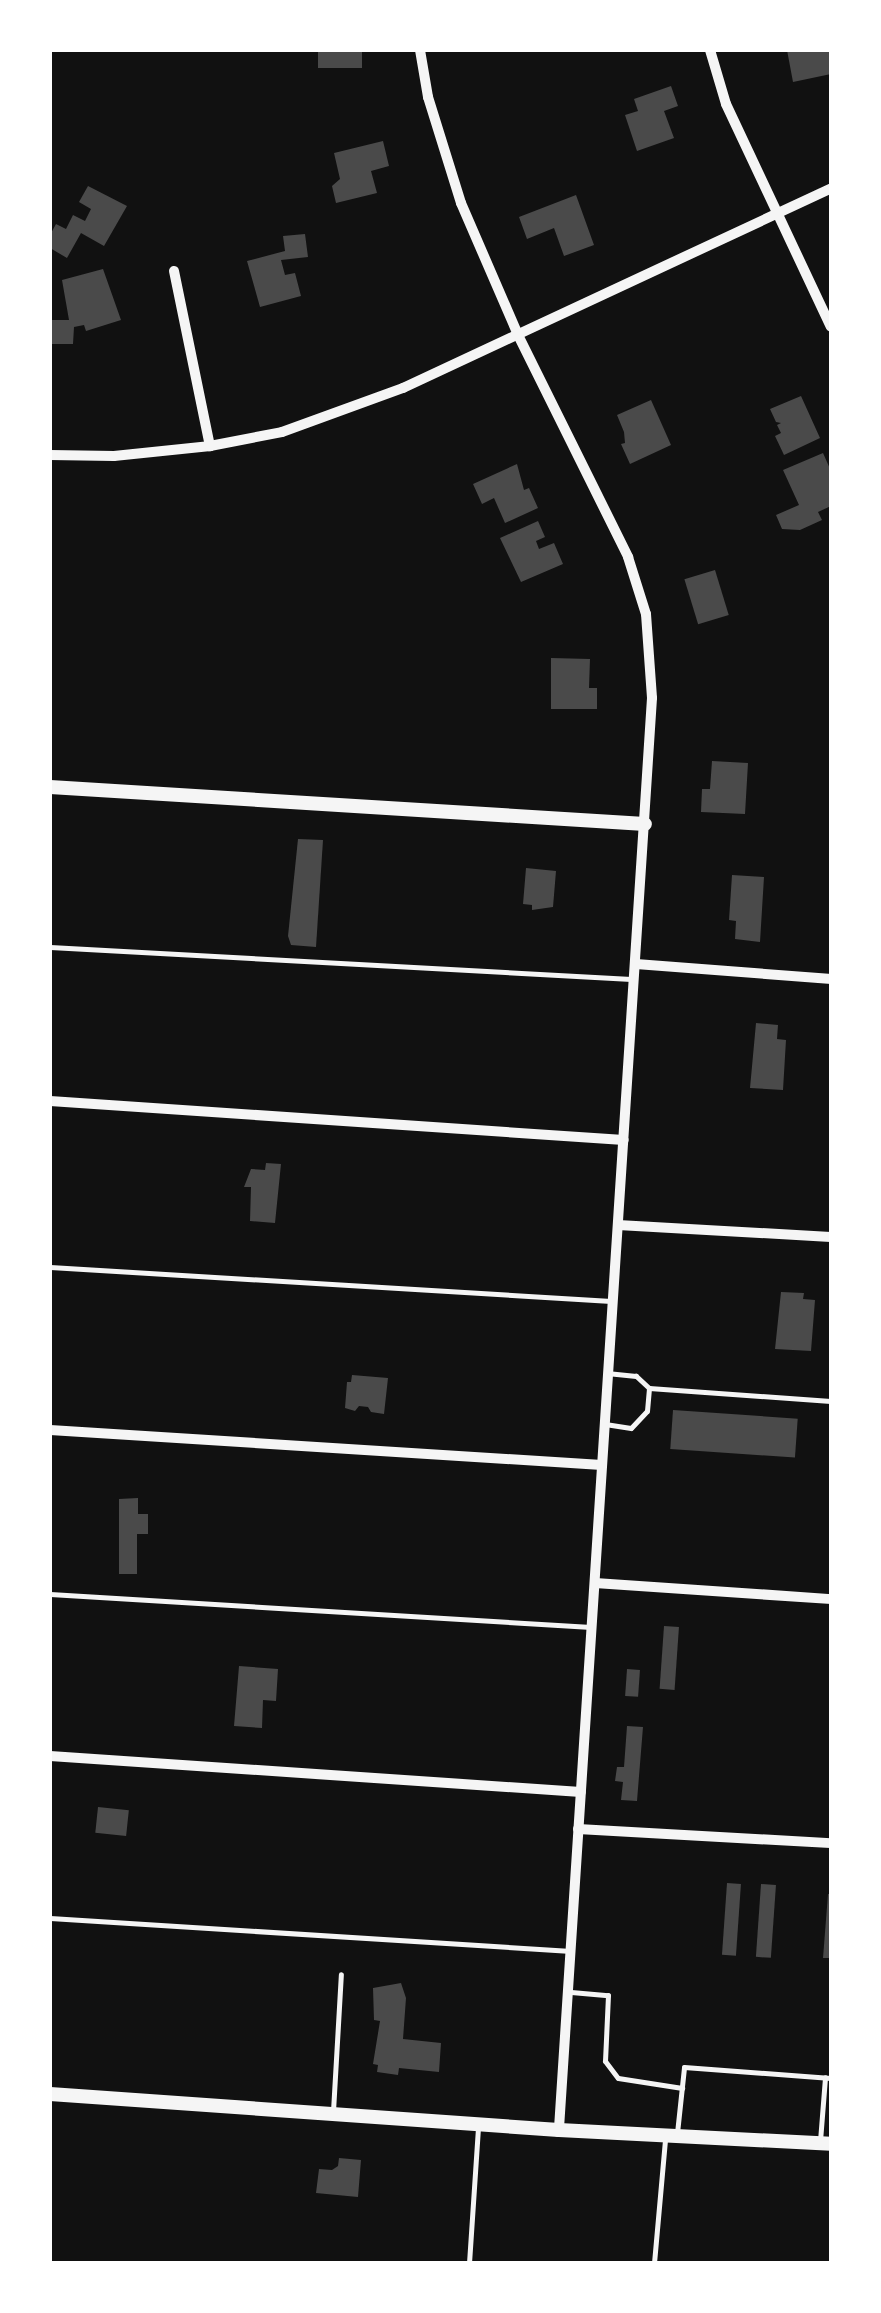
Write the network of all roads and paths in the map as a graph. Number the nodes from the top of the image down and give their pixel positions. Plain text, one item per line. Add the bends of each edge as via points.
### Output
1 (420, 50) edge
2 (710, 50) edge
3 (831, 188) edge
4 (775, 214) junction
5 (174, 270) dead end
6 (831, 327) edge
7 (518, 335) junction
8 (210, 446) junction
9 (50, 455) edge
10 (50, 787) edge
11 (645, 824) junction
12 (50, 947) edge
13 (636, 964) junction
14 (634, 980) junction
15 (831, 980) edge
16 (50, 1101) edge
17 (624, 1140) junction
18 (618, 1225) junction
19 (831, 1237) edge
20 (50, 1267) edge
21 (613, 1301) junction
22 (609, 1372) junction
23 (649, 1388) junction
24 (831, 1400) edge
25 (605, 1424) junction
26 (50, 1430) edge
27 (602, 1465) junction
28 (595, 1583) junction
29 (50, 1594) edge
30 (831, 1599) edge
31 (592, 1626) junction
32 (50, 1756) edge
33 (581, 1792) junction
34 (578, 1829) junction
35 (831, 1843) edge
36 (50, 1918) edge
37 (570, 1951) junction
38 (342, 1974) dead end
39 (568, 1992) junction
40 (828, 2078) edge
41 (682, 2088) junction
42 (50, 2094) edge
43 (333, 2114) junction
44 (478, 2124) junction
45 (559, 2130) junction
46 (671, 2136) junction
47 (826, 2144) edge
48 (469, 2263) edge
49 (654, 2263) edge

1 - 7 street via 460,203
2 - 4 street via 726,104
3 - 4 street
4 - 6 street
4 - 7 street
5 - 8 street
7 - 8 street via 358,406 282,432
7 - 11 street via 628,557 646,614 652,698
8 - 9 street
10 - 11 street
11 - 13 street
12 - 14 lane
13 - 14 street
13 - 15 street
14 - 17 street
16 - 17 street
17 - 18 street
18 - 19 street
18 - 21 street
20 - 21 lane
21 - 22 street
22 - 23 lane via 636,1376
22 - 25 street
23 - 24 lane
23 - 25 lane via 647,1411 631,1428
25 - 27 street
26 - 27 street
27 - 28 street
28 - 30 street
28 - 31 street
29 - 31 lane
31 - 33 street
32 - 33 street
33 - 34 street
34 - 35 street
34 - 37 street
36 - 37 lane
37 - 39 street
38 - 43 lane
39 - 41 lane via 608,1994 604,2061 618,2078
39 - 45 street
40 - 41 lane via 684,2067
40 - 47 lane
41 - 46 lane
42 - 43 street
43 - 44 street
44 - 45 street
44 - 48 lane
45 - 46 street
46 - 47 street
46 - 49 lane

